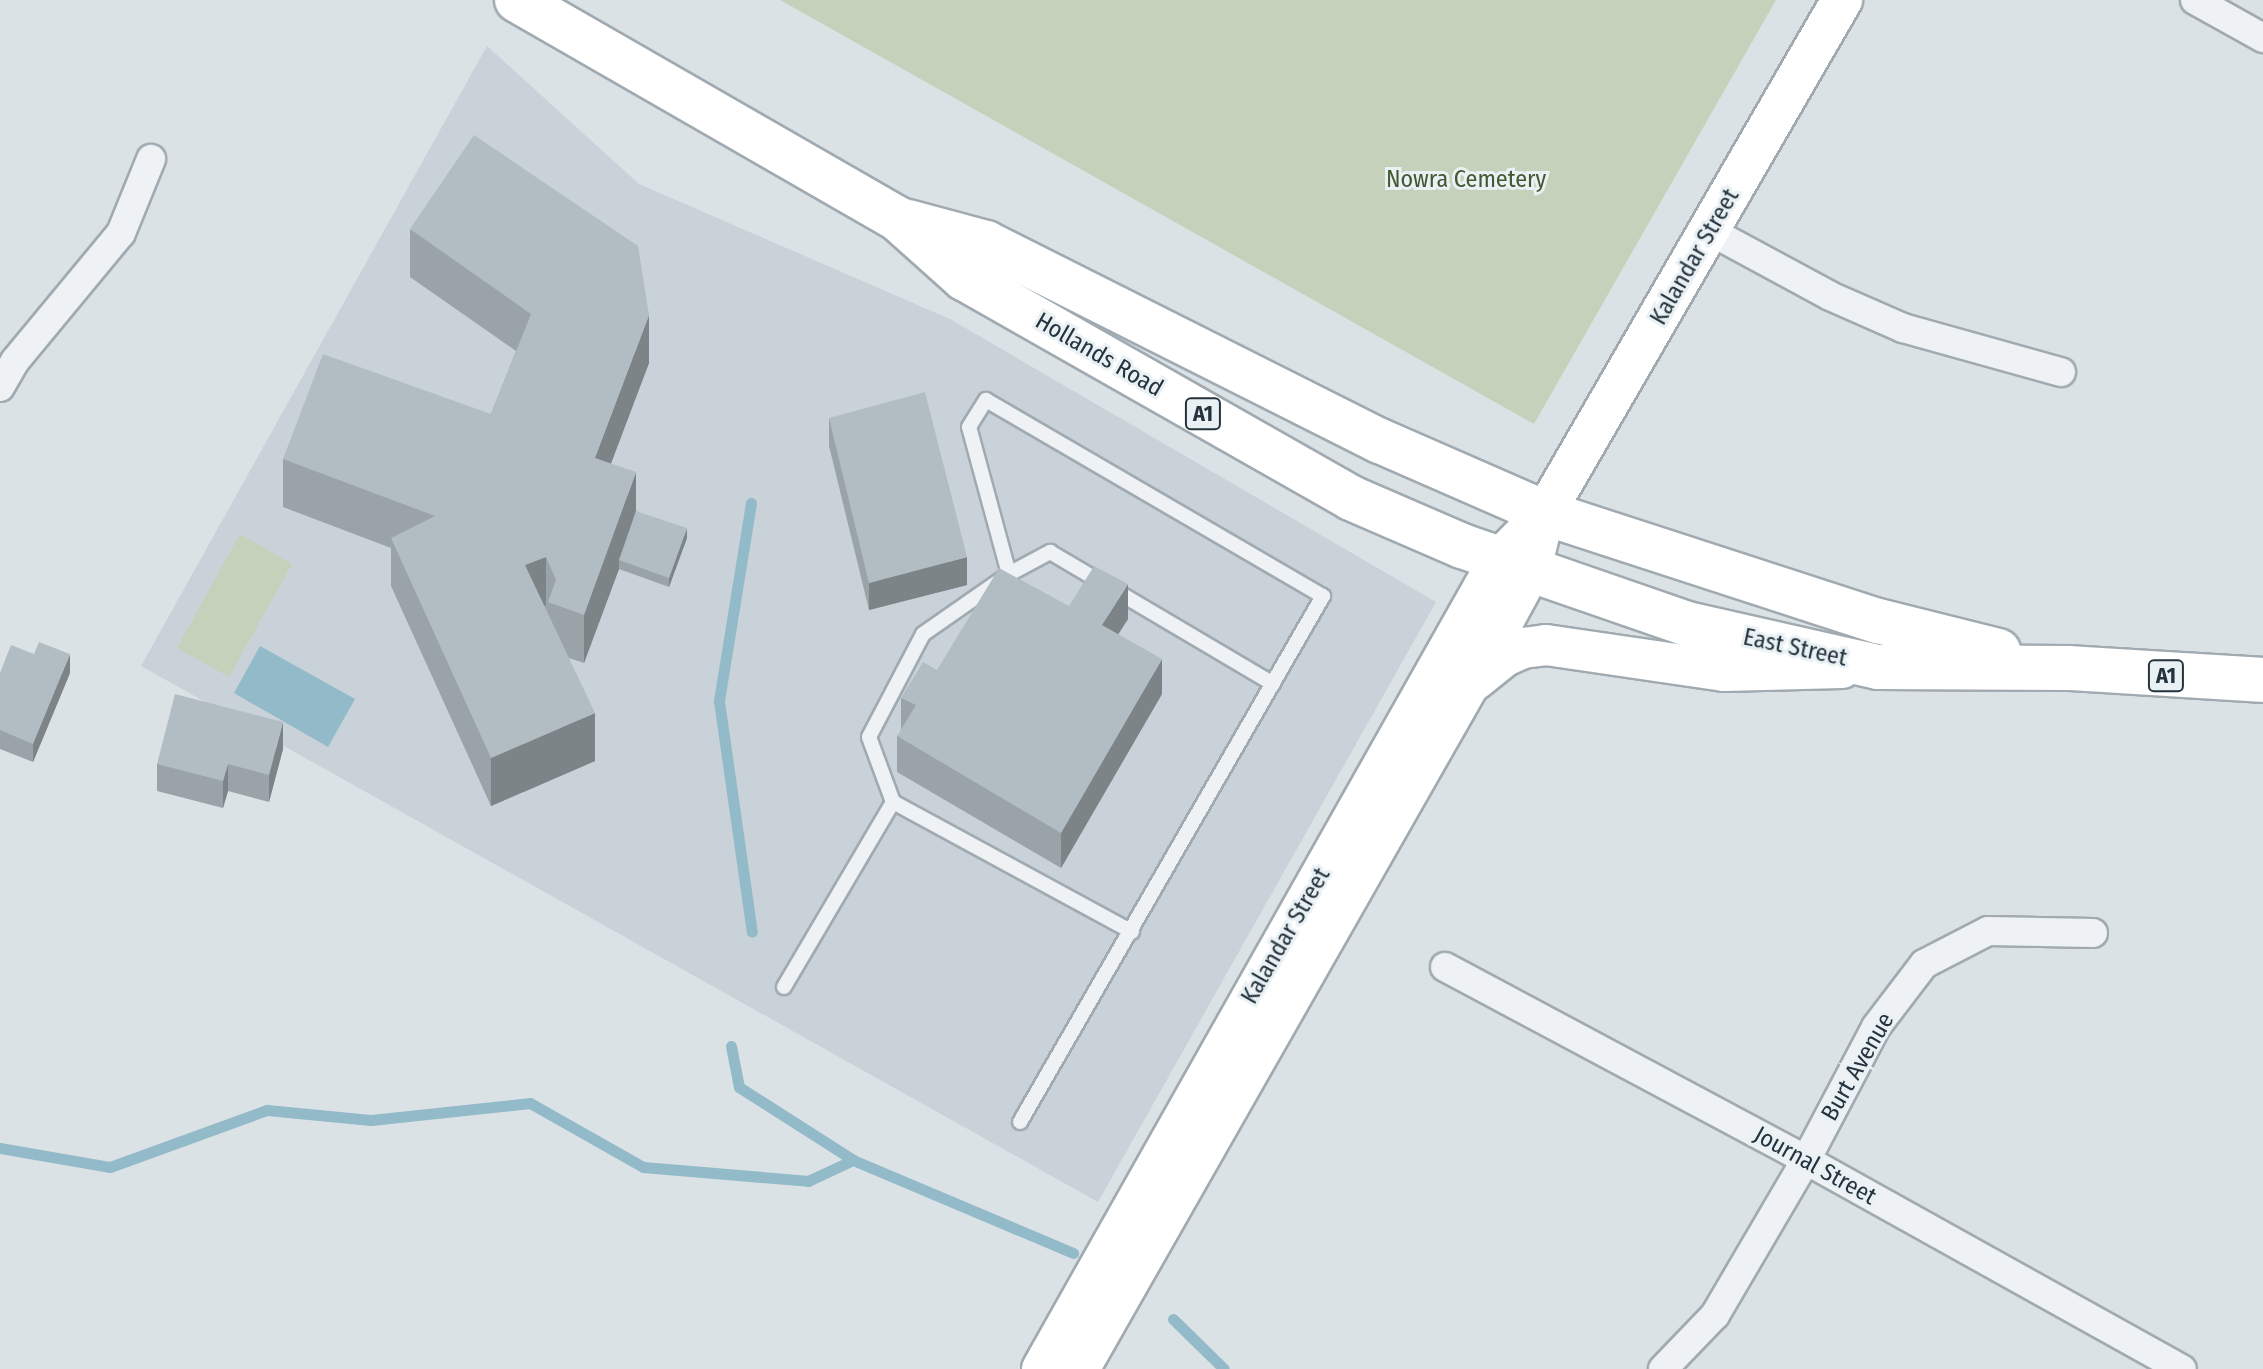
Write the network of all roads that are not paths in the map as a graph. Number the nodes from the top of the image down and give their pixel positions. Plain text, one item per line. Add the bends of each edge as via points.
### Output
1 (517, 0) edge
2 (1842, 0) edge
3 (2195, 0) edge
4 (2263, 38) edge
5 (151, 159) dead end
6 (898, 219) junction
7 (1710, 231) junction
8 (8, 350) edge
9 (2061, 372) dead end
10 (0, 387) edge
11 (1545, 513) junction
12 (1515, 566) junction
13 (1009, 574) junction
14 (1878, 667) junction
15 (2069, 668) junction
16 (2263, 680) edge
17 (1273, 684) junction
18 (1468, 686) junction
19 (893, 802) junction
20 (1132, 932) junction
21 (2093, 933) dead end
22 (1445, 967) dead end
23 (784, 987) dead end
24 (1020, 1122) dead end
25 (1806, 1160) junction
26 (2172, 1366) edge
27 (1042, 1369) edge
28 (1079, 1369) edge
29 (1663, 1369) edge

1 - 6 highway, Hollands Road / A1
2 - 7 main road, Kalandar Street
3 - 4 street
5 - 8 street via 121,233
6 - 11 highway, Hollands Road / A1 via 986,243 1380,441
6 - 12 highway, Hollands Road / A1 via 964,278 1310,475 1351,498
7 - 9 street via 1830,296 1903,328
7 - 11 main road, Kalandar Street
8 - 10 street
11 - 12 main road, Kalandar Street
11 - 15 highway, East Street / A1 via 1878,621
12 - 14 highway, East Street / A1 via 1687,624
12 - 18 main road, Kalandar Street
12 - 27 main road, Kalandar Street
13 - 17 lane via 1050,552
13 - 17 lane via 969,427 986,400 1323,596
13 - 19 lane via 923,634 869,737
14 - 15 highway, East Street / A1
14 - 18 main road via 1724,671 1546,645 1505,656
15 - 16 highway, East Street / A1
17 - 20 lane
18 - 28 main road, Kalandar Street
19 - 20 lane
19 - 23 lane
20 - 24 lane
21 - 25 street, Burt Avenue via 1988,931 1924,964 1876,1027
22 - 25 street, Journal Street
25 - 26 street, Journal Street
25 - 29 street, Burt Avenue via 1715,1315

